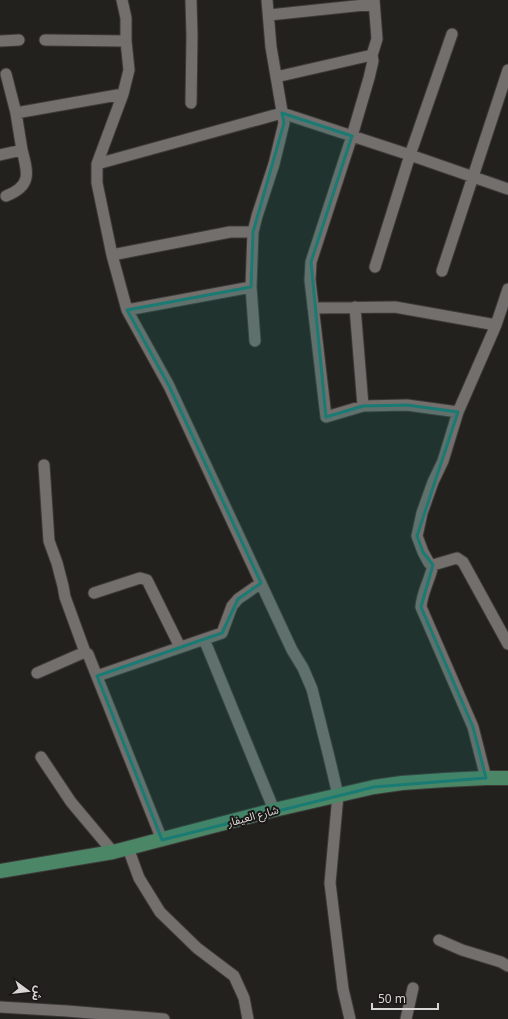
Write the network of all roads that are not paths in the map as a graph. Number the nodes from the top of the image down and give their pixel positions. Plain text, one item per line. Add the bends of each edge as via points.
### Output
1 (122, 0) edge
2 (191, 0) edge
3 (267, 0) edge
4 (374, 2) edge
5 (269, 15) junction
6 (452, 34) dead end
7 (19, 40) dead end
8 (45, 40) dead end
9 (0, 41) edge
10 (126, 41) junction
11 (372, 55) junction
12 (508, 70) edge
13 (6, 74) dead end
14 (276, 77) junction
15 (123, 94) junction
16 (191, 103) dead end
17 (16, 113) junction
18 (282, 113) junction
19 (352, 136) junction
20 (22, 150) junction
21 (0, 155) edge
22 (410, 155) junction
23 (97, 164) junction
24 (472, 177) junction
25 (508, 189) edge
26 (6, 196) dead end
27 (254, 232) junction
28 (112, 255) junction
29 (375, 267) dead end
30 (442, 271) dead end
31 (251, 287) junction
32 (508, 288) edge
33 (355, 307) junction
34 (313, 308) junction
35 (127, 310) junction
36 (496, 325) junction
37 (255, 340) dead end
38 (362, 406) junction
39 (458, 412) junction
40 (44, 465) dead end
41 (433, 565) junction
42 (261, 583) junction
43 (94, 593) dead end
44 (204, 639) junction
45 (508, 644) edge
46 (180, 647) junction
47 (85, 652) junction
48 (37, 673) dead end
49 (97, 676) junction
50 (41, 757) dead end
51 (486, 778) junction
52 (508, 778) edge
53 (338, 795) junction
54 (274, 810) junction
55 (162, 840) junction
56 (128, 848) junction
57 (113, 852) junction
58 (0, 871) edge
59 (439, 940) dead end
60 (508, 966) edge
61 (413, 988) dead end
62 (0, 1007) edge
63 (164, 1019) edge
64 (248, 1019) edge
65 (350, 1019) edge
66 (406, 1019) edge

1 - 10 street via 126,18
2 - 16 street
3 - 5 street
4 - 5 street
4 - 11 street via 377,39
5 - 14 street
6 - 22 street
7 - 9 street
8 - 10 street
10 - 15 street via 129,70
11 - 14 street
11 - 19 street via 369,78
12 - 24 street
13 - 17 street
14 - 18 street
15 - 17 street
15 - 23 street
17 - 20 street
18 - 19 street
18 - 23 street
18 - 27 street via 284,123
19 - 22 street
19 - 34 street via 311,262
20 - 21 street
20 - 26 street via 26,164 26,182 14,193
22 - 24 street
22 - 29 street
23 - 28 street via 97,183
24 - 25 street
24 - 30 street
27 - 28 street via 230,232
27 - 31 street
28 - 35 street
31 - 35 street
31 - 37 street
32 - 36 street
33 - 34 street
33 - 36 street via 395,307
33 - 38 street
34 - 38 street via 326,417
35 - 42 street via 169,386
36 - 39 street
38 - 39 street via 407,405
39 - 41 street via 443,461 422,513 417,536 429,563
40 - 47 street via 49,540 64,597
41 - 45 street via 457,558 463,562
41 - 51 street via 423,592 422,607 473,727
42 - 44 street via 232,606 222,633
42 - 53 street via 312,689
43 - 46 street via 140,578 147,580
44 - 46 street
44 - 54 street
46 - 49 street
47 - 48 street
47 - 49 street
49 - 55 street
50 - 57 street via 71,802
51 - 52 main road, شارع العيفار
51 - 53 main road, شارع العيفار via 374,787
53 - 54 main road, شارع العيفار
53 - 65 street via 330,883 343,989
54 - 55 main road, شارع العيفار
55 - 56 main road, شارع العيفار
56 - 57 main road, شارع العيفار
56 - 64 street via 139,878 160,912 197,948 234,976 244,998
57 - 58 main road, شارع العيفار
59 - 60 street
61 - 66 street
62 - 63 street

